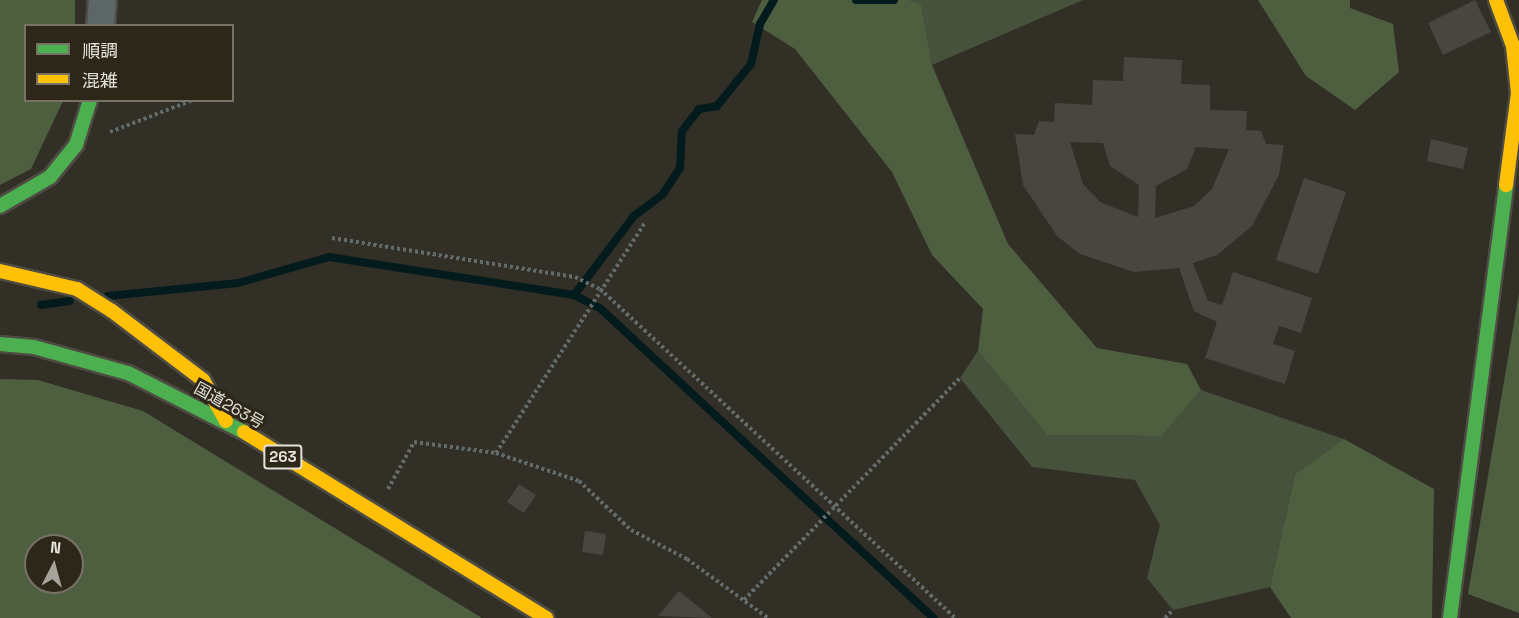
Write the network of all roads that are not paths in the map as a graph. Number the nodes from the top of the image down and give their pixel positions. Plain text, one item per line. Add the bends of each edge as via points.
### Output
1 (102, 0) edge
2 (1496, 0) edge
3 (100, 24) edge
4 (89, 102) edge
5 (0, 206) edge
6 (0, 272) edge
7 (0, 344) edge
8 (226, 422) junction
9 (546, 618) edge
10 (1450, 618) edge

1 - 3 street
2 - 10 main road via 1513,46 1518,93
4 - 5 main road via 76,145 50,177
6 - 8 main road via 77,289 112,311 203,380
7 - 8 main road, 国道263号 / 263 via 34,347 128,373
8 - 9 main road, 国道263号 / 263

